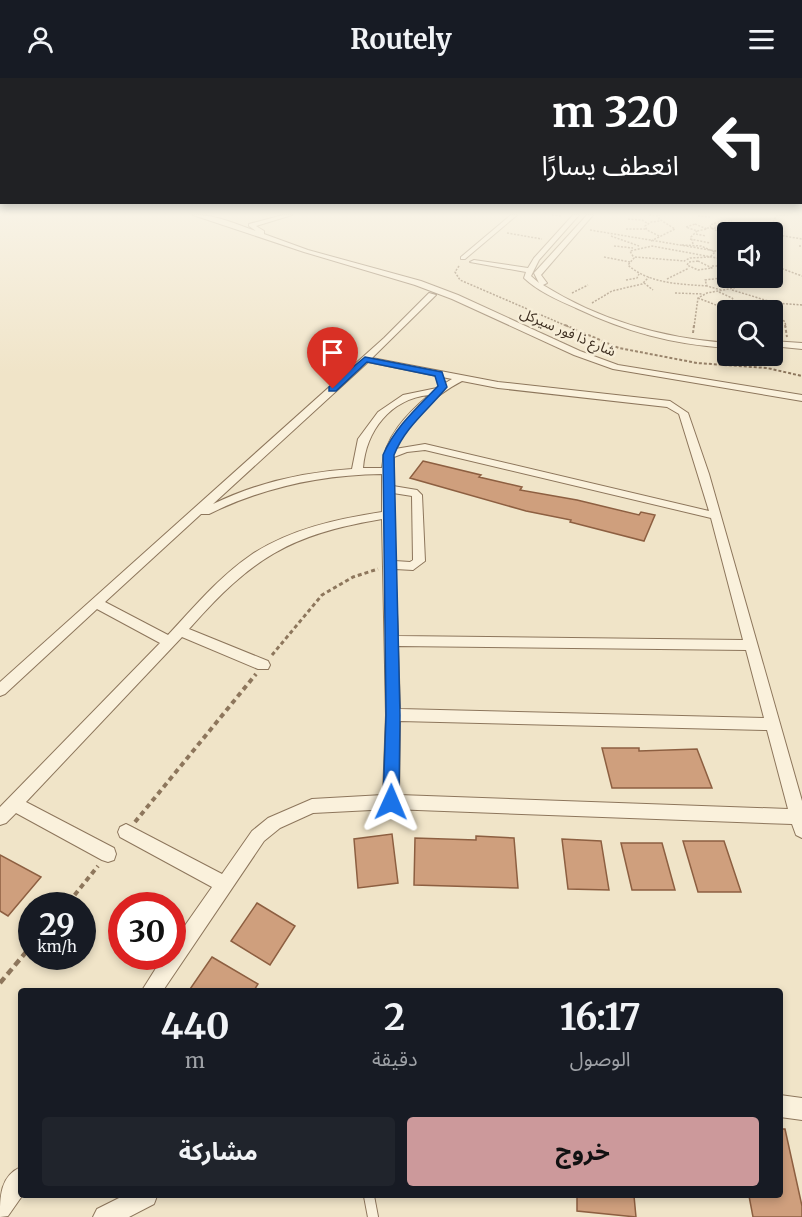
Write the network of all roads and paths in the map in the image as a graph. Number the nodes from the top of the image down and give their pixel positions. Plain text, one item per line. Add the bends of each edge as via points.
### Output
1 (368, 268) edge
2 (457, 268) edge
3 (516, 268) edge
4 (543, 268) edge
5 (631, 268) edge
6 (691, 268) joint
7 (711, 268) edge
8 (783, 269) edge
9 (529, 270) joint
10 (639, 274) junction
11 (802, 276) edge
12 (649, 277) junction
13 (626, 280) dead end
14 (661, 280) junction
15 (644, 283) junction
16 (588, 285) dead end
17 (707, 285) junction
18 (730, 289) junction
19 (653, 290) dead end
20 (721, 290) junction
21 (550, 291) junction
22 (718, 292) junction
23 (675, 293) dead end
24 (703, 294) junction
25 (432, 295) dead end
26 (568, 295) junction
27 (698, 298) junction
28 (733, 300) edge
29 (764, 300) edge
30 (591, 304) junction
31 (716, 305) dead end
32 (783, 305) edge
33 (802, 305) edge
34 (783, 320) edge
35 (693, 337) junction
36 (717, 339) edge
37 (717, 345) edge
38 (783, 345) edge
39 (788, 345) junction
40 (802, 346) edge
41 (783, 351) edge
42 (802, 353) edge
43 (365, 359) junction
44 (802, 376) edge
45 (440, 384) junction
46 (802, 398) edge
47 (406, 424) junction
48 (425, 447) junction
49 (389, 455) junction
50 (357, 471) junction
51 (388, 471) junction
52 (235, 478) junction
53 (257, 489) junction
54 (387, 489) junction
55 (389, 514) junction
56 (715, 516) junction
57 (183, 525) junction
58 (391, 565) junction
59 (96, 603) junction
60 (180, 631) junction
61 (392, 641) junction
62 (169, 642) junction
63 (751, 645) junction
64 (263, 665) junction
65 (0, 690) edge
66 (393, 715) junction
67 (773, 724) junction
68 (391, 802) junction
69 (14, 804) junction
70 (0, 818) edge
71 (800, 823) edge
72 (126, 832) joint
73 (108, 854) joint
74 (224, 884) junction
75 (76, 892) edge
76 (18, 962) edge
77 (0, 983) edge
78 (153, 988) edge
79 (783, 1106) edge
80 (802, 1109) edge
81 (18, 1182) edge
82 (142, 1198) edge
83 (369, 1198) edge
84 (0, 1208) edge
85 (105, 1217) edge
86 (373, 1217) edge

1 - 46 street, شارع ذا فور سيركل via 455,297 616,368
2 - 44 path via 455,272 460,280 604,344 697,363 767,368
3 - 9 street
4 - 21 street via 537,275
5 - 10 path
6 - 7 path
6 - 14 path
8 - 11 path
9 - 21 street via 529,281
10 - 12 path
10 - 13 path
12 - 14 path
12 - 15 path
14 - 17 path
15 - 19 path
15 - 30 path via 612,291
16 - 26 path
17 - 18 path via 707,279 723,278 736,284
17 - 20 path
18 - 20 path
18 - 29 path
20 - 22 path
21 - 26 street
21 - 37 street via 654,336
22 - 24 path
22 - 28 path
23 - 24 path
24 - 27 path
25 - 43 street
26 - 30 street
27 - 31 path
27 - 35 path
30 - 35 street via 648,327
32 - 33 path
34 - 39 path
35 - 36 street
38 - 39 street
39 - 40 street
41 - 42 street
43 - 45 street
43 - 52 street
45 - 47 street
45 - 50 street via 407,396 384,412 361,443
45 - 56 street via 460,378 670,404 685,417
47 - 48 street via 411,437
47 - 49 street
48 - 49 street via 405,448
48 - 56 street
49 - 51 street
50 - 51 street
50 - 53 street via 311,476
51 - 54 street
52 - 53 street
52 - 57 street
53 - 57 street
54 - 55 street
54 - 58 street via 417,495 418,561 413,566
55 - 58 street
55 - 60 street via 329,525 270,549 236,573
56 - 63 street
57 - 59 street
58 - 61 street
58 - 64 path via 353,577 321,595
59 - 62 street
59 - 65 street
60 - 62 street
60 - 64 street
61 - 63 street
61 - 66 street
62 - 69 street
63 - 67 street
64 - 72 path
66 - 67 street
66 - 68 street
67 - 71 street
68 - 71 street
68 - 74 street via 312,806 293,813 258,836
69 - 70 street
69 - 73 street
72 - 74 street
73 - 75 path
74 - 78 street
76 - 77 path
79 - 80 street
81 - 84 street
82 - 85 street
83 - 86 lane

